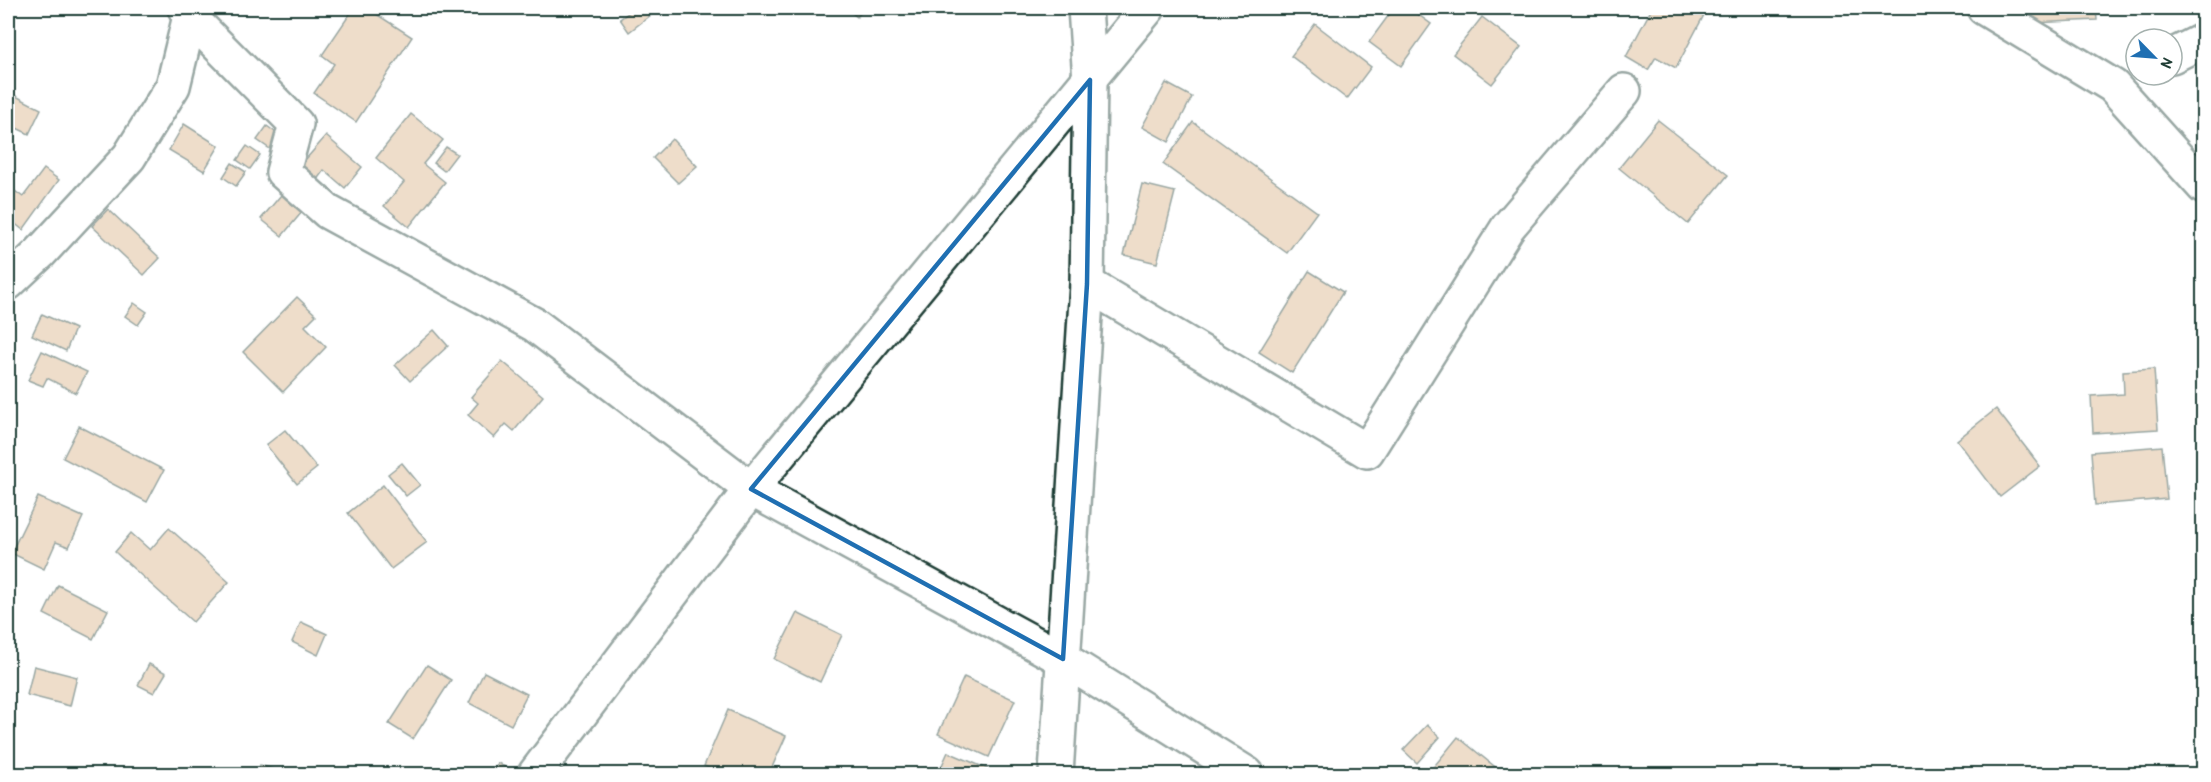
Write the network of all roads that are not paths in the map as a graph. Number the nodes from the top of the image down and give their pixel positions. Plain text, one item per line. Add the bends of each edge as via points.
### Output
1 (1084, 8) edge
2 (1148, 8) edge
3 (1984, 8) edge
4 (188, 10) edge
5 (2204, 40) edge
6 (2184, 50) edge
7 (2124, 79) edge
8 (1090, 80) junction
9 (2130, 87) edge
10 (1624, 91) dead end
11 (2204, 187) edge
12 (8, 283) edge
13 (1087, 284) junction
14 (751, 489) junction
15 (1063, 659) junction
16 (535, 774) edge
17 (1056, 774) edge
18 (1247, 774) edge

1 - 8 street
2 - 8 street
3 - 7 street
4 - 12 street via 173,86 129,157
4 - 14 street via 296,124 283,172 328,212 535,326
5 - 6 street
8 - 13 street
8 - 14 street
9 - 11 street
10 - 13 street via 1508,227 1366,451
13 - 15 street
14 - 15 street
14 - 16 street
15 - 17 street
15 - 18 street

